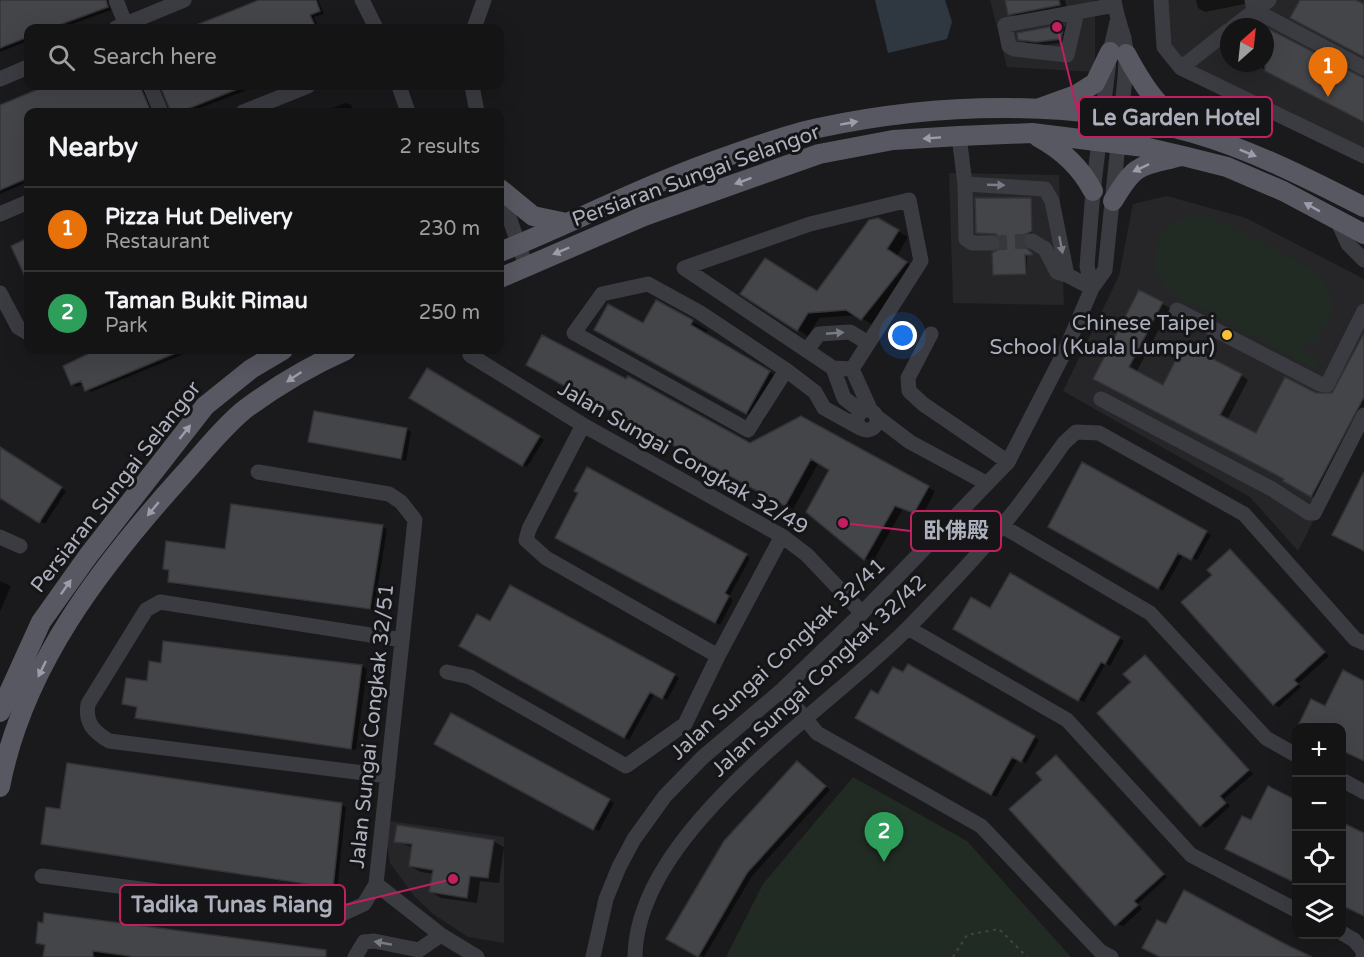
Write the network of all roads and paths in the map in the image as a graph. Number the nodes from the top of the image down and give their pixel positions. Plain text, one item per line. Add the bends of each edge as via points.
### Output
1 (116, 0) edge
2 (184, 0) edge
3 (362, 0) edge
4 (484, 0) edge
5 (1161, 0) edge
6 (1269, 0) edge
7 (1115, 2) edge
8 (1253, 5) edge
9 (1077, 12) junction
10 (1241, 18) edge
11 (122, 24) edge
12 (130, 24) edge
13 (374, 24) edge
14 (475, 24) edge
15 (1220, 37) edge
16 (1118, 53) junction
17 (1181, 68) junction
18 (1364, 68) edge
19 (24, 69) edge
20 (0, 79) edge
21 (152, 90) edge
22 (298, 90) edge
23 (400, 90) edge
24 (473, 90) edge
25 (159, 108) edge
26 (253, 108) edge
27 (407, 108) edge
28 (476, 108) edge
29 (1035, 110) junction
30 (1112, 118) junction
31 (1032, 133) junction
32 (1193, 133) junction
33 (959, 136) junction
34 (1109, 143) junction
35 (1184, 156) junction
36 (1364, 156) edge
37 (965, 184) junction
38 (1093, 191) junction
39 (504, 193) edge
40 (1355, 198) edge
41 (1113, 201) junction
42 (504, 202) edge
43 (24, 204) edge
44 (1364, 207) edge
45 (0, 214) edge
46 (1337, 220) junction
47 (566, 223) junction
48 (1364, 234) edge
49 (1032, 241) dead end
50 (992, 243) tunnel mouth
51 (518, 244) junction
52 (504, 250) edge
53 (1364, 260) edge
54 (526, 266) junction
55 (1067, 275) junction
56 (504, 276) edge
57 (1092, 288) junction
58 (0, 293) edge
59 (1177, 310) dead end
60 (1364, 311) edge
61 (24, 331) edge
62 (931, 334) dead end
63 (868, 343) junction
64 (807, 351) junction
65 (276, 354) edge
66 (337, 354) edge
67 (470, 356) dead end
68 (833, 368) junction
69 (852, 369) junction
70 (786, 370) junction
71 (1101, 399) dead end
72 (1364, 415) edge
73 (866, 418) junction
74 (583, 425) junction
75 (1008, 462) junction
76 (258, 472) dead end
77 (986, 483) junction
78 (1002, 526) junction
79 (782, 536) junction
80 (0, 537) edge
81 (20, 546) dead end
82 (862, 613) junction
83 (908, 628) junction
84 (402, 640) junction
85 (1364, 643) edge
86 (718, 656) junction
87 (447, 672) dead end
88 (782, 690) junction
89 (0, 712) edge
90 (803, 718) junction
91 (1292, 753) edge
92 (388, 776) junction
93 (1346, 783) edge
94 (0, 787) edge
95 (1364, 792) edge
96 (42, 876) dead end
97 (376, 884) junction
98 (1292, 908) edge
99 (441, 935) junction
100 (1346, 936) edge
101 (412, 953) edge
102 (355, 957) edge
103 (477, 957) edge
104 (593, 957) edge
105 (635, 957) edge
106 (953, 957) edge
107 (1027, 957) edge
108 (1111, 957) edge
109 (1363, 957) edge

1 - 11 street
2 - 12 street
3 - 13 street
4 - 14 street
5 - 17 street via 1164,47
6 - 8 street
7 - 9 street
7 - 16 street
8 - 10 street
8 - 18 street
9 - 9 street via 1067,55 1014,49 1009,45 1005,25
15 - 17 street
16 - 29 main road via 1095,83 1076,95
16 - 30 street
16 - 32 main road via 1154,101
17 - 36 street
19 - 20 street
21 - 25 street
22 - 26 street
23 - 27 street
24 - 28 street
29 - 30 main road, Persiaran Sungai Selangor
47 -> 29 main road, Persiaran Sungai Selangor via 730,155 816,128 909,113
30 - 32 main road, Persiaran Sungai Selangor
30 - 34 street
31 - 33 main road, Persiaran Sungai Selangor
31 - 34 main road, Persiaran Sungai Selangor
31 - 38 main road via 1067,156
32 -> 40 main road, Persiaran Sungai Selangor
33 - 37 street
33 -> 54 main road, Persiaran Sungai Selangor via 893,140 819,154 644,216
34 - 35 main road, Persiaran Sungai Selangor
34 - 38 street
34 - 41 street
35 -> 41 main road via 1137,168
46 -> 35 main road, Persiaran Sungai Selangor via 1227,166
37 - 50 street via 966,238 972,243
37 -> 55 street via 1045,189 1052,201
38 - 57 street via 1087,266
39 - 47 main road via 533,216
40 - 44 main road, Persiaran Sungai Selangor
41 - 57 street, Jalan Sungai Congkak 32/41 via 1105,270
42 - 51 street
43 - 45 street
46 - 48 main road, Persiaran Sungai Selangor
46 - 53 street via 1348,244
47 - 51 main road, Persiaran Sungai Selangor
49 - 55 street via 1045,249 1057,272
51 - 52 main road, Persiaran Sungai Selangor
51 - 54 street
54 - 56 main road, Persiaran Sungai Selangor
55 - 57 street
57 - 75 street, Jalan Sungai Congkak 32/41 via 1065,351
58 - 61 street via 18,327
59 - 60 street via 1320,384 1327,384
62 - 75 street via 908,378 909,391
64 -> 63 street via 819,334 850,332
63 - 64 street via 921,261 909,200 810,224 684,268
63 - 69 street
64 - 68 street
89 -> 65 main road, Persiaran Sungai Selangor via 41,622 88,556 205,406
66 -> 94 main road, Persiaran Sungai Selangor via 311,366 243,411 107,565 56,639 22,711 6,754
67 - 74 street, Jalan Sungai Congkak 32/49
68 - 69 street
68 - 73 street via 844,398
69 - 73 street
70 - 70 street via 699,312 648,284 602,294 574,333 748,430
70 - 73 street via 815,393 824,408
71 - 72 street via 1272,489 1309,513 1314,513
73 - 77 street
74 - 79 street, Jalan Sungai Congkak 32/49
74 - 86 street via 526,540 546,558
75 - 77 street, Jalan Sungai Congkak 32/41
76 - 84 street, Jalan Sungai Congkak 32/51 via 388,494 401,502 415,520
77 - 82 street, Jalan Sungai Congkak 32/41
78 - 83 street, Jalan Sungai Congkak 32/42
78 - 85 street, Jalan Sungai Congkak 32/42 via 1064,443 1076,432 1100,432 1244,514 1355,639
78 - 91 street via 1150,614 1266,738
79 - 82 street, Jalan Sungai Congkak 32/49 via 807,555
79 - 86 street
80 - 81 street
82 - 88 street, Jalan Sungai Congkak 32/41
83 - 90 street, Jalan Sungai Congkak 32/42
83 - 98 street via 1066,720 1191,855
84 - 92 street, Jalan Sungai Congkak 32/51
84 - 92 street via 160,602 146,610 88,704 86,717 95,733 109,741
86 - 87 street via 685,724 626,766 470,677
88 - 90 street
88 - 104 street, Jalan Sungai Congkak 32/41 via 703,757 648,817 619,867 606,899
90 - 105 street, Jalan Sungai Congkak 32/42 via 724,793 678,844 644,911
90 - 108 street via 817,733 981,826 1100,951
92 - 97 street, Jalan Sungai Congkak 32/51
93 - 95 street
96 - 97 street via 340,915 364,904
97 - 99 street, Jalan Sungai Congkak 32/51
99 - 101 street
99 - 103 street, Jalan Sungai Congkak 32/51
100 - 109 street via 1364,952
101 -> 102 street via 374,941 364,942
106 - 107 path via 967,934 999,930

